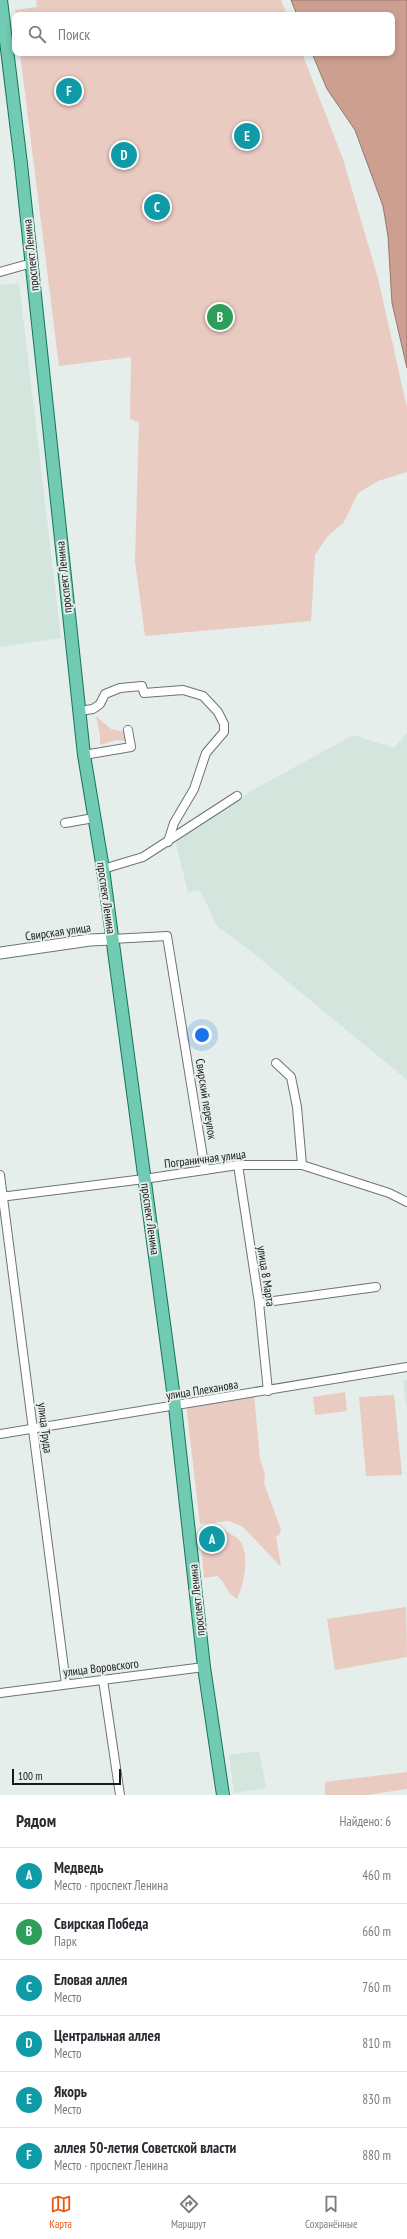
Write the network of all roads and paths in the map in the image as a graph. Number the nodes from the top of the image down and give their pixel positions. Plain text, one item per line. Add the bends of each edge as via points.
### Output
1 (1, 0) edge
2 (32, 263) junction
3 (0, 272) edge
4 (79, 711) junction
5 (128, 730) dead end
6 (84, 755) junction
7 (237, 796) dead end
8 (94, 818) junction
9 (65, 824) dead end
10 (168, 842) junction
11 (103, 869) junction
12 (167, 936) joint
13 (112, 938) junction
14 (0, 953) edge
15 (276, 1062) dead end
16 (238, 1165) junction
17 (302, 1165) junction
18 (206, 1170) junction
19 (0, 1175) edge
20 (144, 1179) junction
21 (1, 1197) edge
22 (407, 1202) edge
23 (376, 1287) dead end
24 (258, 1302) junction
25 (407, 1367) edge
26 (268, 1391) junction
27 (175, 1406) junction
28 (33, 1429) junction
29 (0, 1434) edge
30 (204, 1666) junction
31 (103, 1680) junction
32 (66, 1684) junction
33 (0, 1693) edge
34 (120, 1795) edge
35 (223, 1795) edge

1 - 2 main road, проспект Ленина
2 - 3 street
2 - 4 main road, проспект Ленина
4 - 6 main road, проспект Ленина
4 - 10 street via 93,709 100,704 105,694 120,688 142,686 144,693 183,690 203,696 218,712 224,724 224,732 206,753 194,789 174,823
5 - 6 street via 131,747
6 - 8 main road, проспект Ленина
7 - 10 street
8 - 9 street
8 - 11 main road, проспект Ленина
10 - 11 street via 143,857
11 - 13 main road, проспект Ленина
12 - 13 street, Свирская улица
12 - 18 street, Свирский переулок
13 - 14 street, Свирская улица
13 - 20 main road, проспект Ленина
15 - 17 street via 291,1077 297,1107
16 - 17 street, Пограничная улица
16 - 18 street, Пограничная улица
16 - 24 street, улица 8 Марта
17 - 22 street, Пограничная улица via 389,1193
18 - 20 street, Пограничная улица
19 - 21 street, улица Труда
20 - 21 street, Пограничная улица
20 - 27 main road, проспект Ленина
21 - 28 street, улица Труда
23 - 24 street
24 - 26 street, улица 8 Марта
25 - 26 street, улица Плеханова
26 - 27 street, улица Плеханова
27 - 28 street, улица Плеханова
27 - 30 main road, проспект Ленина
28 - 29 street, улица Плеханова
28 - 32 street, улица Труда
30 - 31 street, улица Воровского
30 - 35 main road, проспект Ленина
31 - 32 street, улица Воровского
31 - 34 street
32 - 33 street, улица Воровского

